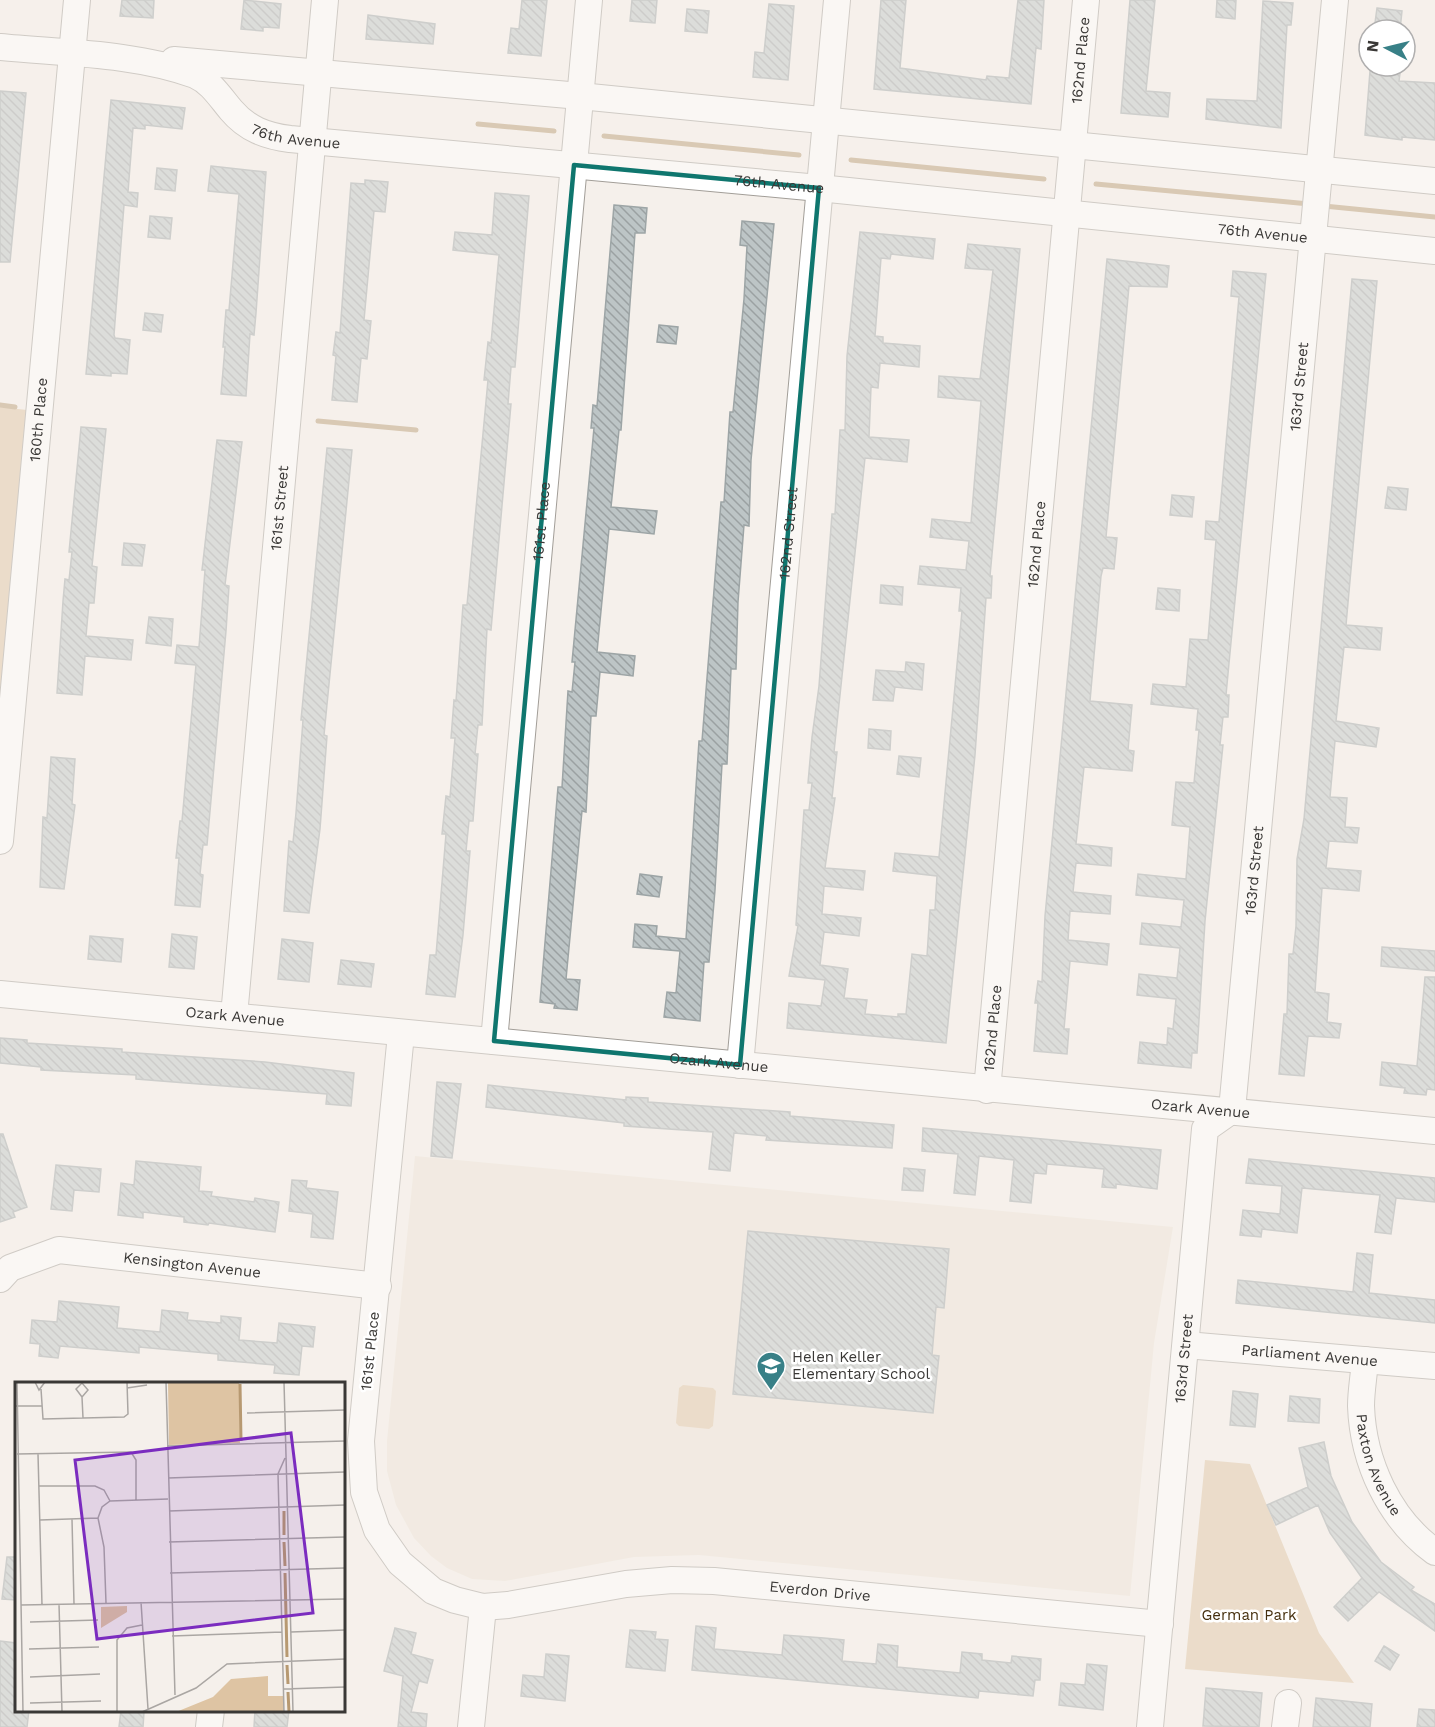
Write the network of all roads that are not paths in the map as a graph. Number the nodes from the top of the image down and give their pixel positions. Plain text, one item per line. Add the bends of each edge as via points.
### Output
1 (77, 0) edge
2 (326, 0) edge
3 (589, 0) edge
4 (837, 0) edge
5 (1086, 0) edge
6 (1335, 0) edge
7 (0, 47) edge
8 (72, 54) junction
9 (146, 62) junction
10 (319, 72) junction
11 (580, 96) junction
12 (826, 120) junction
13 (313, 142) junction
14 (1073, 145) junction
15 (574, 165) junction
16 (1319, 178) junction
17 (1435, 181) edge
18 (819, 188) junction
19 (1066, 215) junction
20 (1315, 230) junction
21 (1435, 251) edge
22 (0, 841) edge
23 (0, 994) edge
24 (234, 1016) junction
25 (401, 1034) junction
26 (494, 1041) junction
27 (740, 1065) junction
28 (987, 1090) junction
29 (1232, 1110) junction
30 (1435, 1131) edge
31 (5, 1274) edge
32 (378, 1286) junction
33 (1186, 1345) junction
34 (1365, 1360) junction
35 (1435, 1366) edge
36 (354, 1495) edge
37 (1435, 1552) edge
38 (483, 1607) junction
39 (1160, 1624) junction
40 (211, 1712) edge
41 (209, 1727) edge
42 (471, 1727) edge
43 (1150, 1727) edge

1 - 8 street, 160th Place
2 - 10 street, 161st Street
3 - 11 street, 161st Place
4 - 12 street, 162nd Street
5 - 14 street, 162nd Place
6 - 16 street, 163rd Street
7 - 8 street, 76th Avenue
8 - 9 street, 76th Avenue
8 - 22 street, 160th Place
9 - 10 street, 76th Avenue via 183,59
9 - 13 street, 76th Avenue via 206,81 256,131
10 - 11 street, 76th Avenue
10 - 13 street, 161st Street
11 - 12 street, 76th Avenue
11 - 15 street, 161st Place
12 - 14 street, 76th Avenue
12 - 18 street, 162nd Street
13 - 15 street, 76th Avenue
13 - 24 street, 161st Street
14 - 16 street, 76th Avenue
14 - 19 street, 162nd Place
15 - 18 street, 76th Avenue
15 - 26 street, 161st Place
16 - 17 street, 76th Avenue
16 - 20 street, 163rd Street
18 - 19 street, 76th Avenue
18 - 27 street, 162nd Street
19 - 20 street, 76th Avenue
19 - 28 street, 162nd Place
20 - 21 street, 76th Avenue
20 - 29 street, 163rd Street
23 - 24 street, Ozark Avenue
24 - 25 street, Ozark Avenue
25 - 26 street, Ozark Avenue
25 - 32 street, 161st Place
26 - 27 street, Ozark Avenue
27 - 28 street, Ozark Avenue
28 - 29 street, Ozark Avenue
29 - 30 street, Ozark Avenue
29 - 33 street, 163rd Street via 1205,1129
31 - 32 street, Kensington Avenue via 59,1250
32 - 36 street, 161st Place
33 - 34 street, Parliament Avenue
33 - 39 street, 163rd Street
34 - 35 street, Parliament Avenue
34 - 37 street, Paxton Avenue via 1361,1406 1378,1480 1412,1532
36 - 38 street, 161st Place via 400,1563 433,1591
38 - 39 street, Everdon Drive via 626,1584 714,1581
38 - 42 street
39 - 43 street, 163rd Street
40 - 41 street

